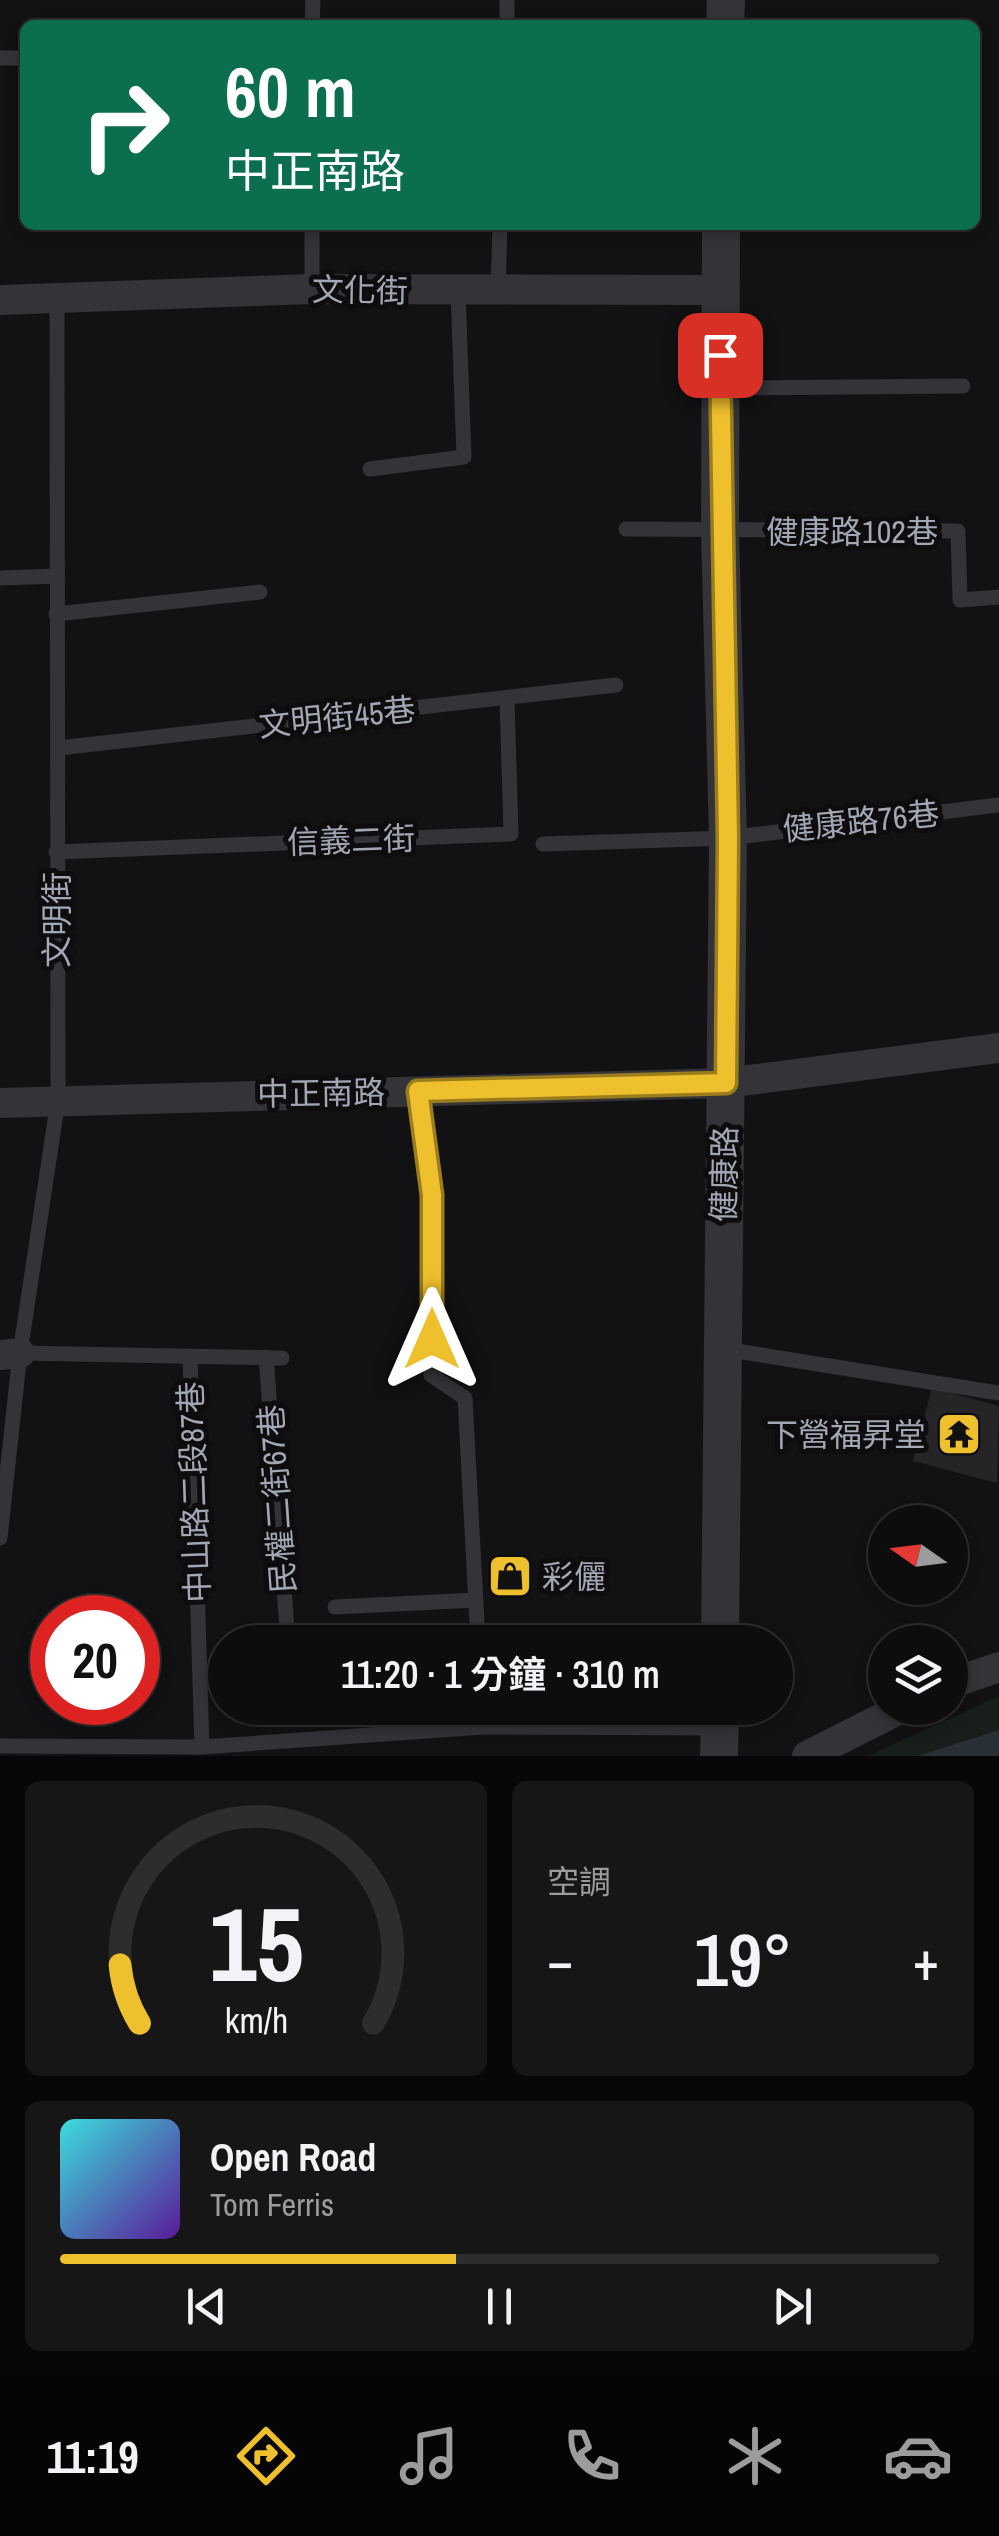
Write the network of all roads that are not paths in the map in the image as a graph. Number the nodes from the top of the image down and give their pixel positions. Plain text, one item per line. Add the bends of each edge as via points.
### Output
1 (312, 230) edge
2 (500, 230) edge
3 (721, 230) edge
4 (312, 289) junction
5 (498, 290) junction
6 (720, 290) junction
7 (458, 291) junction
8 (57, 298) junction
9 (0, 300) edge
10 (963, 386) dead end
11 (720, 388) junction
12 (370, 469) dead end
13 (626, 529) dead end
14 (720, 531) junction
15 (58, 576) junction
16 (0, 578) edge
17 (260, 592) dead end
18 (999, 597) edge
19 (56, 614) junction
20 (616, 685) dead end
21 (508, 698) junction
22 (59, 748) junction
23 (999, 805) edge
24 (728, 838) junction
25 (543, 844) dead end
26 (56, 852) junction
27 (999, 1048) edge
28 (726, 1083) junction
29 (418, 1091) junction
30 (58, 1100) junction
31 (0, 1103) edge
32 (720, 1348) junction
33 (10, 1354) edge
34 (190, 1356) junction
35 (999, 1393) edge
36 (0, 1538) edge
37 (476, 1600) junction
38 (335, 1608) dead end
39 (287, 1625) edge
40 (477, 1625) edge
41 (720, 1625) edge
42 (999, 1668) edge
43 (968, 1678) edge
44 (868, 1725) edge
45 (483, 1727) joint
46 (719, 1730) edge
47 (0, 1746) edge
48 (202, 1748) junction
49 (806, 1756) edge

1 - 4 lane
2 - 5 lane
3 - 6 street, 健康路
4 - 7 street, 文化街
4 - 8 street, 文化街
5 - 6 street, 文化街
5 - 7 street, 文化街
6 - 11 street, 健康路
7 - 12 lane via 464,458
8 - 9 street, 文化街
8 - 15 lane, 文明街
10 - 11 lane
11 - 14 street, 健康路
13 - 14 lane, 健康路102巷
14 - 18 lane, 健康路102巷 via 958,531 960,600
14 - 24 street, 健康路
15 - 16 lane
15 - 19 lane, 文明街
17 - 19 lane
19 - 22 lane, 文明街
20 - 21 lane, 文明街45巷
21 - 22 lane, 文明街45巷
21 - 26 lane, 信義二街 via 511,834
22 - 26 lane, 文明街
23 - 24 lane, 健康路76巷
24 - 25 lane, 健康路76巷
24 - 28 street, 健康路
26 - 30 lane, 文明街
27 - 28 street, 中正南路
28 - 29 street, 中正南路
28 - 32 street, 健康路
29 - 30 street, 中正南路
29 - 37 lane via 432,1195 432,1375 465,1398
30 - 31 street, 中正南路
30 - 33 lane, 文明街
32 - 35 lane
32 - 41 street, 健康路
33 - 34 lane
33 - 36 lane, 文明街
34 - 39 lane, 民權二街67巷 via 274,1358
34 - 48 lane, 中山路二段87巷
37 - 38 lane
37 - 40 lane
42 - 43 street
44 - 49 street
45 - 46 lane
45 - 48 lane
47 - 48 lane

